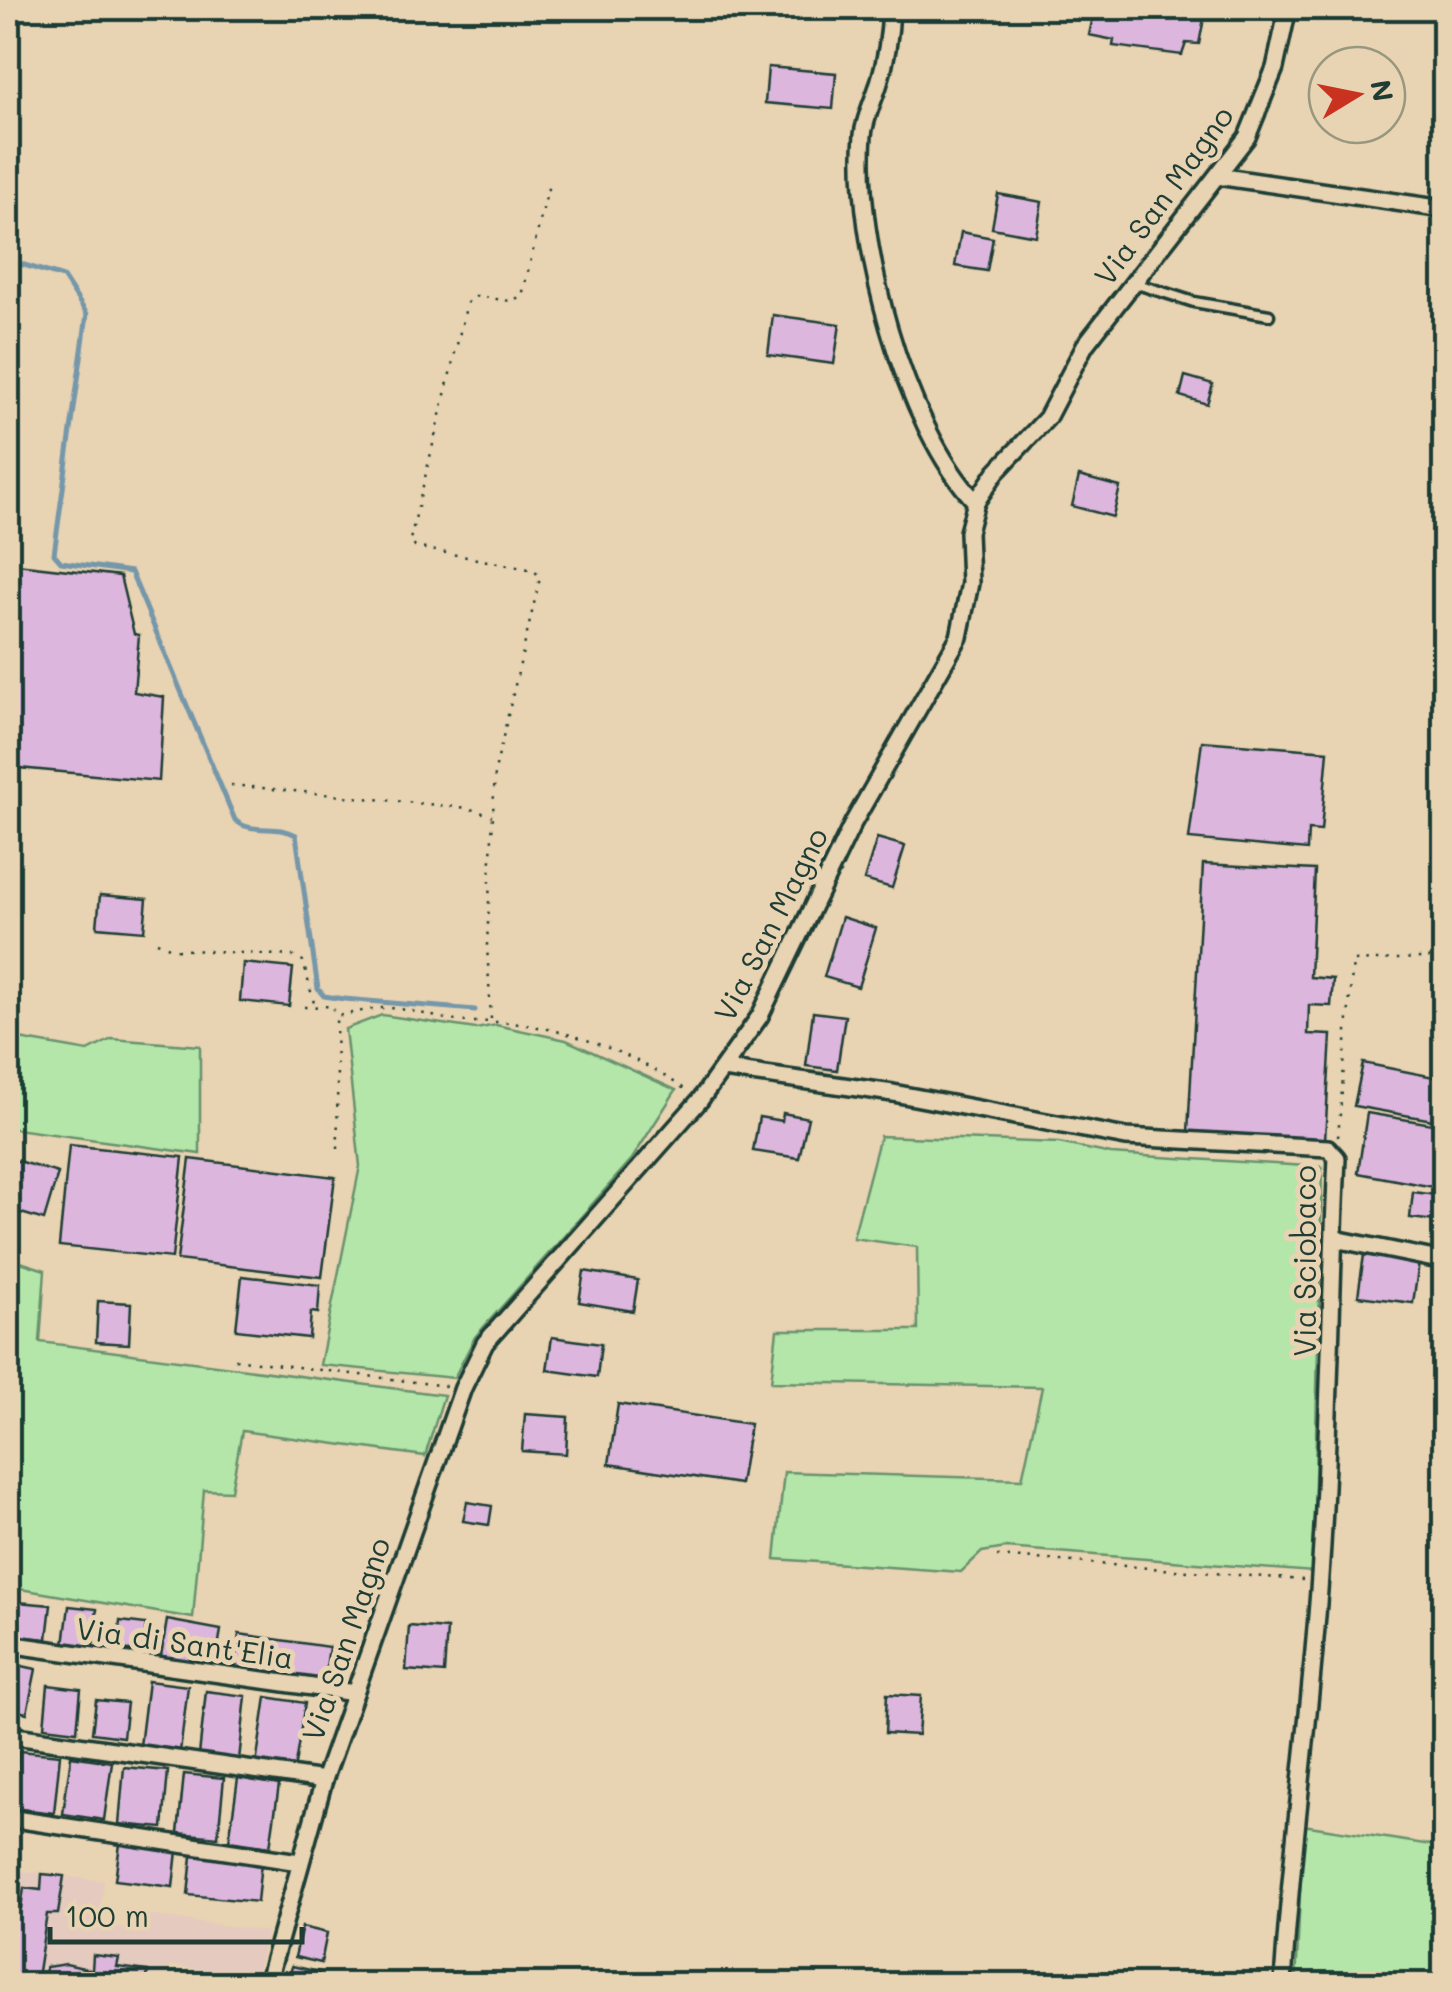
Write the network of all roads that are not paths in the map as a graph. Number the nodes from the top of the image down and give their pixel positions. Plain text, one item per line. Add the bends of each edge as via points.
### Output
1 (891, 8) edge
2 (1288, 8) edge
3 (1217, 176) junction
4 (1444, 209) edge
5 (1134, 283) junction
6 (1269, 314) dead end
7 (976, 502) junction
8 (723, 1070) junction
9 (1335, 1239) junction
10 (1444, 1262) edge
11 (8, 1644) edge
12 (355, 1693) junction
13 (8, 1735) edge
14 (324, 1780) junction
15 (8, 1818) edge
16 (299, 1862) junction
17 (267, 1984) edge
18 (1283, 1984) edge

1 - 7 street via 890,43 864,130 870,231 904,381 930,440
2 - 3 street, Via San Magno via 1276,68 1247,137
3 - 4 street
3 - 5 street, Via San Magno
5 - 6 lane via 1194,302
5 - 7 street, Via San Magno via 1085,345 1047,418
7 - 8 street, Via San Magno via 960,637 853,823 760,1016
8 - 9 street, Via Sciobaco via 893,1093 1126,1138 1328,1148 1337,1158
8 - 12 street, Via San Magno via 484,1344
9 - 10 street
9 - 18 street, Via Sciobaco via 1320,1581
11 - 12 street, Via di Sant'Elia
12 - 14 street, Via San Magno
13 - 14 street
14 - 16 street, Via San Magno
15 - 16 street
16 - 17 street, Via San Magno via 267,1964

